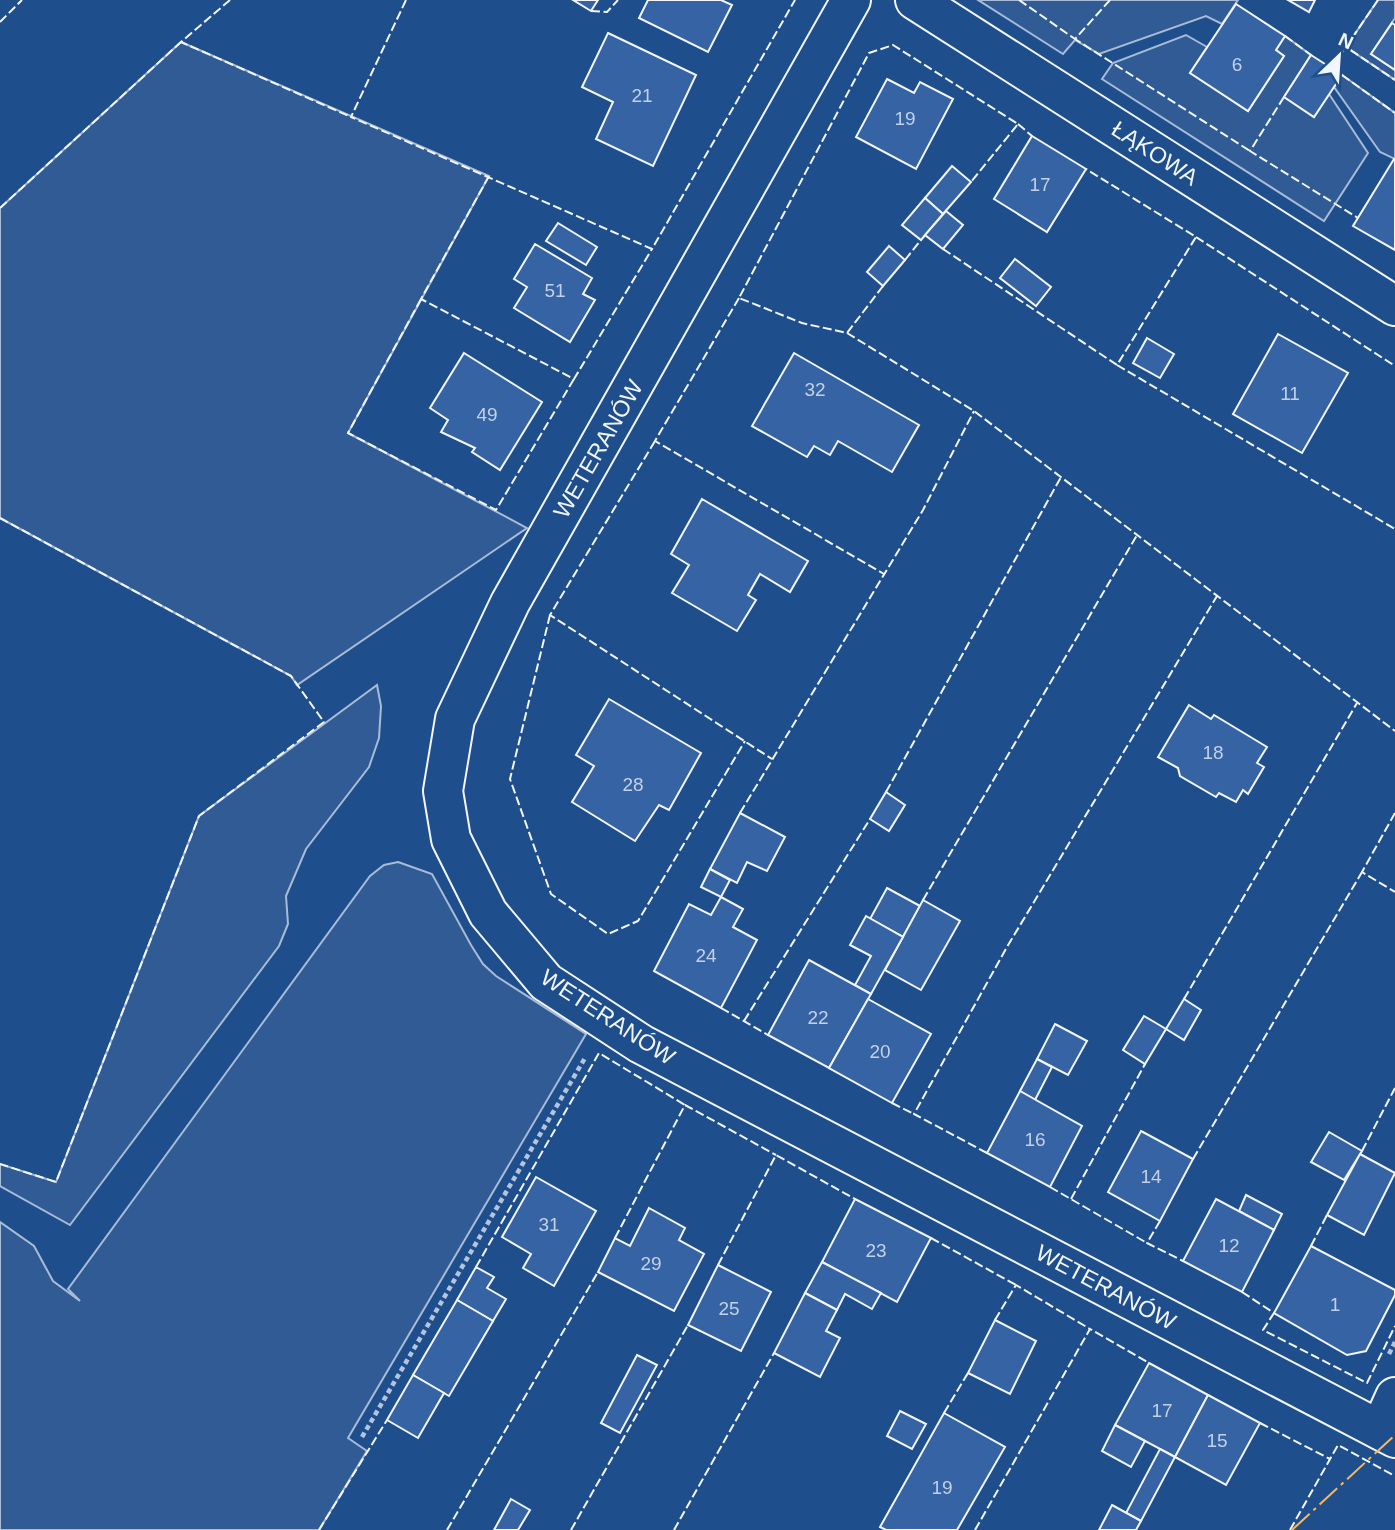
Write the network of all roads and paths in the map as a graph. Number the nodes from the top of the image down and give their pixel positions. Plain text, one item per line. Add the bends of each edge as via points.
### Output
1 (851, 0) edge
2 (915, 0) edge
3 (1395, 306) edge
4 (607, 1022) junction
5 (1390, 1421) edge
6 (362, 1437) dead end

1 - 4 street, WETERANÓW via 510,603 455,719 443,791 451,839 488,913 545,982
2 - 3 street, ŁĄKOWA
4 - 5 street, WETERANÓW via 641,1044
4 - 6 path

